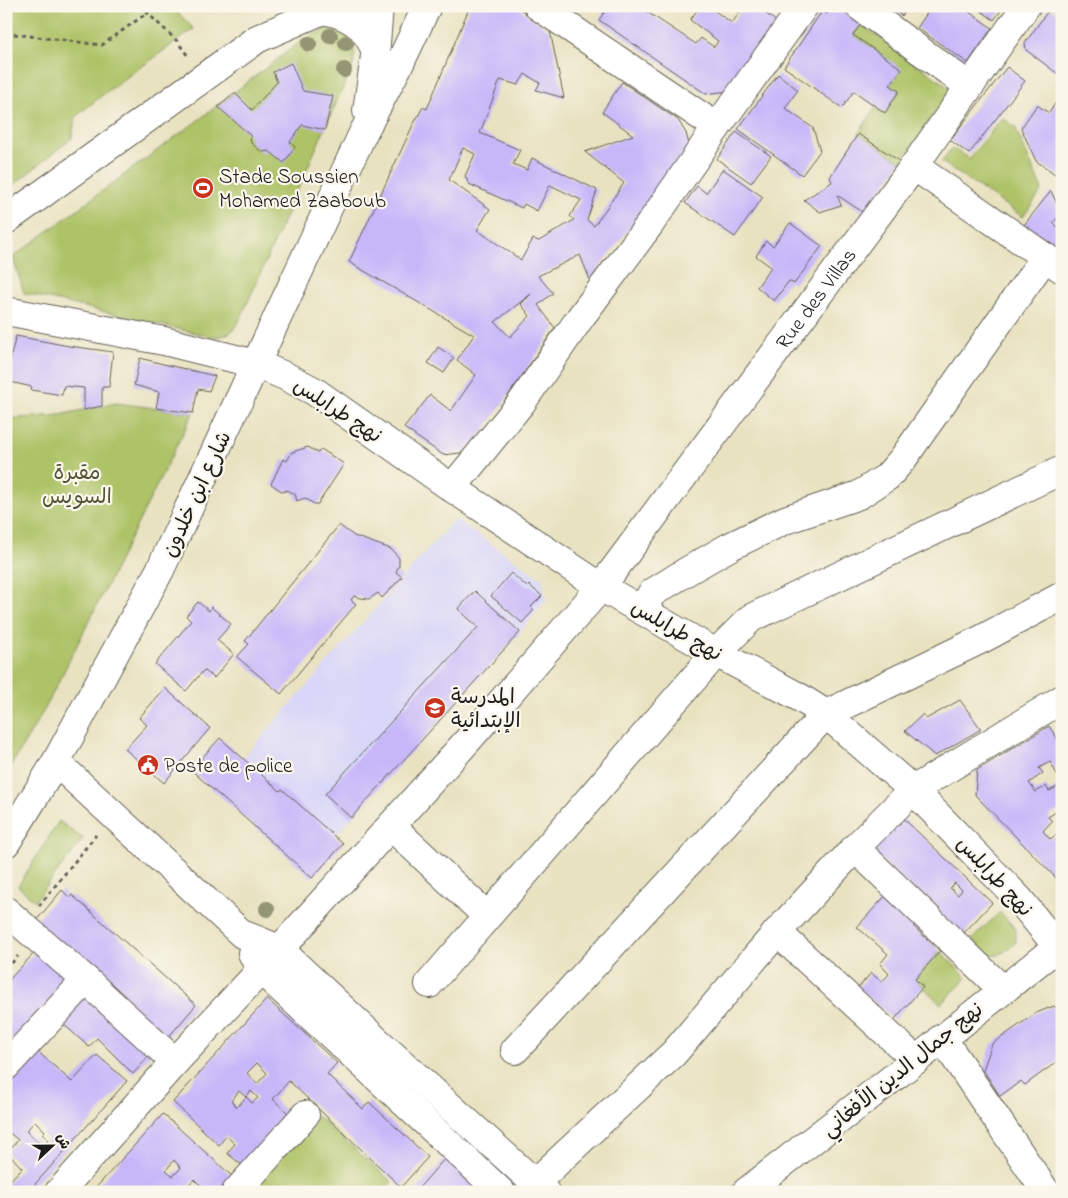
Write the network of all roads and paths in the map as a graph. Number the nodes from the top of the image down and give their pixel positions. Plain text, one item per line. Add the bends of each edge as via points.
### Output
1 (140, 6) edge
2 (288, 6) edge
3 (379, 6) edge
4 (427, 6) edge
5 (538, 6) edge
6 (804, 6) edge
7 (859, 6) edge
8 (1026, 6) edge
9 (327, 8) edge
10 (148, 13) junction
11 (6, 33) edge
12 (257, 39) junction
13 (376, 52) junction
14 (204, 77) junction
15 (969, 86) junction
16 (717, 127) junction
17 (363, 133) junction
18 (914, 166) junction
19 (6, 220) edge
20 (1054, 263) edge
21 (6, 311) edge
22 (256, 364) junction
23 (1062, 470) edge
24 (452, 488) junction
25 (601, 586) junction
26 (1062, 596) edge
27 (642, 609) junction
28 (716, 653) junction
29 (1062, 698) edge
30 (826, 714) junction
31 (56, 762) junction
32 (913, 790) junction
33 (112, 814) junction
34 (391, 826) junction
35 (6, 843) edge
36 (855, 848) junction
37 (6, 910) edge
38 (487, 916) junction
39 (27, 928) junction
40 (777, 932) junction
41 (242, 934) junction
42 (1060, 948) edge
43 (279, 950) junction
44 (6, 969) edge
45 (261, 970) junction
46 (86, 980) junction
47 (429, 984) dead end
48 (1002, 989) junction
49 (942, 1038) junction
50 (515, 1050) dead end
51 (916, 1060) junction
52 (175, 1062) junction
53 (6, 1066) edge
54 (304, 1115) dead end
55 (540, 1187) edge
56 (59, 1192) edge
57 (236, 1192) edge
58 (501, 1192) edge
59 (746, 1192) edge
60 (1046, 1192) edge

1 - 10 path
2 - 12 street
3 - 13 street, شارع ابن خلدون
4 - 17 street, شارع ابن خلدون
5 - 16 street
6 - 16 street
7 - 15 street
8 - 15 street, Rue des Villas
9 - 12 street
9 - 13 street via 355,22 371,40
10 - 11 path via 102,45
10 - 14 path via 177,41
12 - 14 street
13 - 17 street, شارع ابن خلدون
14 - 19 street
15 - 18 street, Rue des Villas
16 - 24 street via 522,402
17 - 22 street, شارع ابن خلدون
18 - 20 street
18 - 25 street, Rue des Villas
20 - 27 street via 887,477 859,495 785,520 731,546 652,593
21 - 22 street, نهج طرابلس
22 - 24 street, نهج طرابلس via 314,391
22 - 31 street, شارع ابن خلدون via 160,570
23 - 28 street via 752,618
24 - 25 street, نهج طرابلس
25 - 27 street, نهج طرابلس
25 - 34 street, Rue des Villas
26 - 30 street via 982,639
27 - 28 street, نهج طرابلس
28 - 30 street, نهج طرابلس
28 - 38 street
29 - 32 street
30 - 32 street, نهج طرابلس
30 - 50 street
31 - 33 street
31 - 35 street, شارع ابن خلدون
32 - 36 street
32 - 42 street, نهج طرابلس via 1019,899
33 - 39 path via 29,918
33 - 41 street
34 - 38 street
34 - 43 street, Rue des Villas
36 - 40 street
36 - 48 street
37 - 39 street
38 - 47 street
39 - 44 path via 26,941 20,953
39 - 46 street
40 - 51 street
40 - 55 street via 674,1052
41 - 43 street
41 - 45 street
42 - 48 street, نهج جمال الدين الأفغاني
43 - 45 street, Rue des Villas
43 - 55 street
45 - 52 street, Rue des Villas
45 - 58 street
46 - 52 street
46 - 53 street
48 - 49 street, نهج جمال الدين الأفغاني
49 - 51 street, نهج جمال الدين الأفغاني
49 - 60 street
51 - 59 street, نهج جمال الدين الأفغاني
52 - 56 street, Rue des Villas
54 - 57 street

